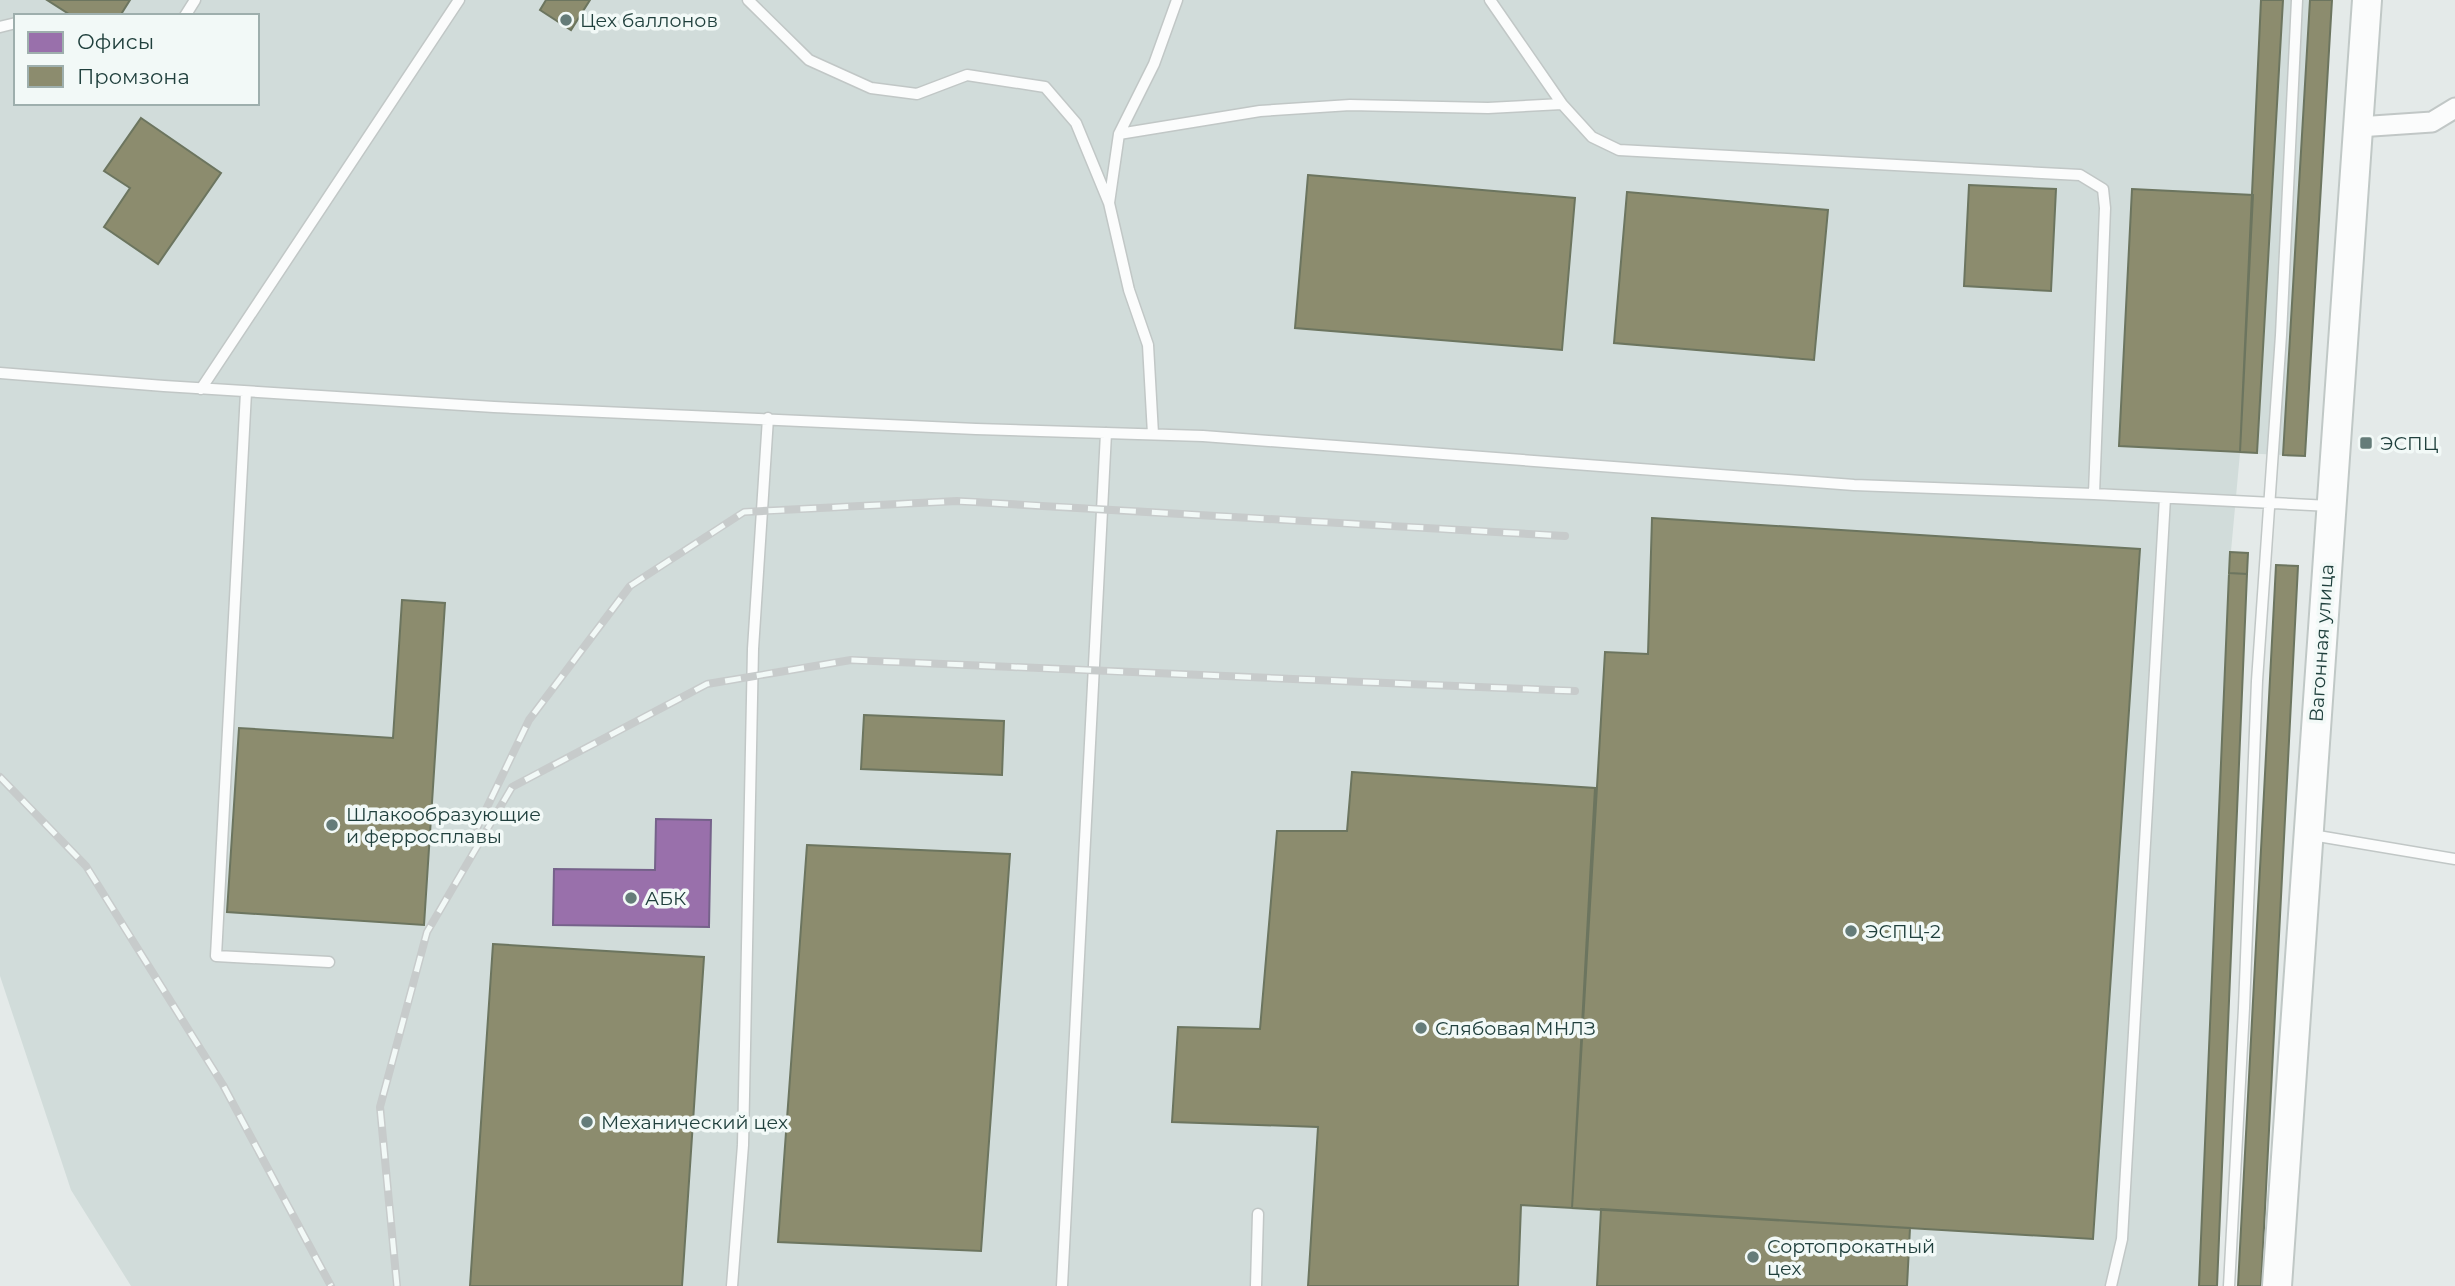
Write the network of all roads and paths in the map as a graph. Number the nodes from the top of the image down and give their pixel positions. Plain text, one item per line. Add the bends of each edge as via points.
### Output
1 (459, 0) edge
2 (748, 0) edge
3 (1177, 0) edge
4 (1490, 0) edge
5 (2297, 0) edge
6 (2367, 0) edge
7 (1562, 104) junction
8 (2455, 108) edge
9 (2358, 127) junction
10 (1119, 134) junction
11 (1110, 203) junction
12 (0, 373) edge
13 (201, 388) junction
14 (246, 391) junction
15 (768, 418) junction
16 (1106, 433) junction
17 (1153, 434) junction
18 (2094, 494) junction
19 (2165, 498) junction
20 (2269, 505) junction
21 (2330, 506) junction
22 (2308, 834) junction
23 (2455, 859) edge
24 (328, 962) dead end
25 (1258, 1214) dead end
26 (732, 1286) edge
27 (1062, 1286) edge
28 (1256, 1286) edge
29 (2111, 1286) edge
30 (2229, 1286) edge
31 (2277, 1286) edge

1 - 13 lane
2 - 11 lane via 809,60 871,88 917,94 967,75 1045,87 1076,123
3 - 10 lane via 1154,64
4 - 7 lane
5 - 20 lane
6 - 9 street, Вагонная улица
7 - 10 lane via 1488,108 1350,105 1259,111
7 - 18 lane via 1592,137 1619,150 2080,175 2103,189
8 - 9 street via 2432,122
9 - 21 street, Вагонная улица
10 - 11 lane
11 - 17 lane via 1129,290 1148,345
12 - 13 lane
13 - 14 lane
14 - 15 lane
14 - 24 lane via 216,956
15 - 16 lane
15 - 26 lane via 753,649 743,1144
16 - 17 lane
16 - 27 lane
17 - 18 lane via 1854,485
18 - 19 lane
19 - 20 lane
19 - 29 lane via 2122,1239
20 - 21 lane
20 - 30 lane
21 - 22 street, Вагонная улица
22 - 23 lane
22 - 31 street, Вагонная улица
25 - 28 lane

